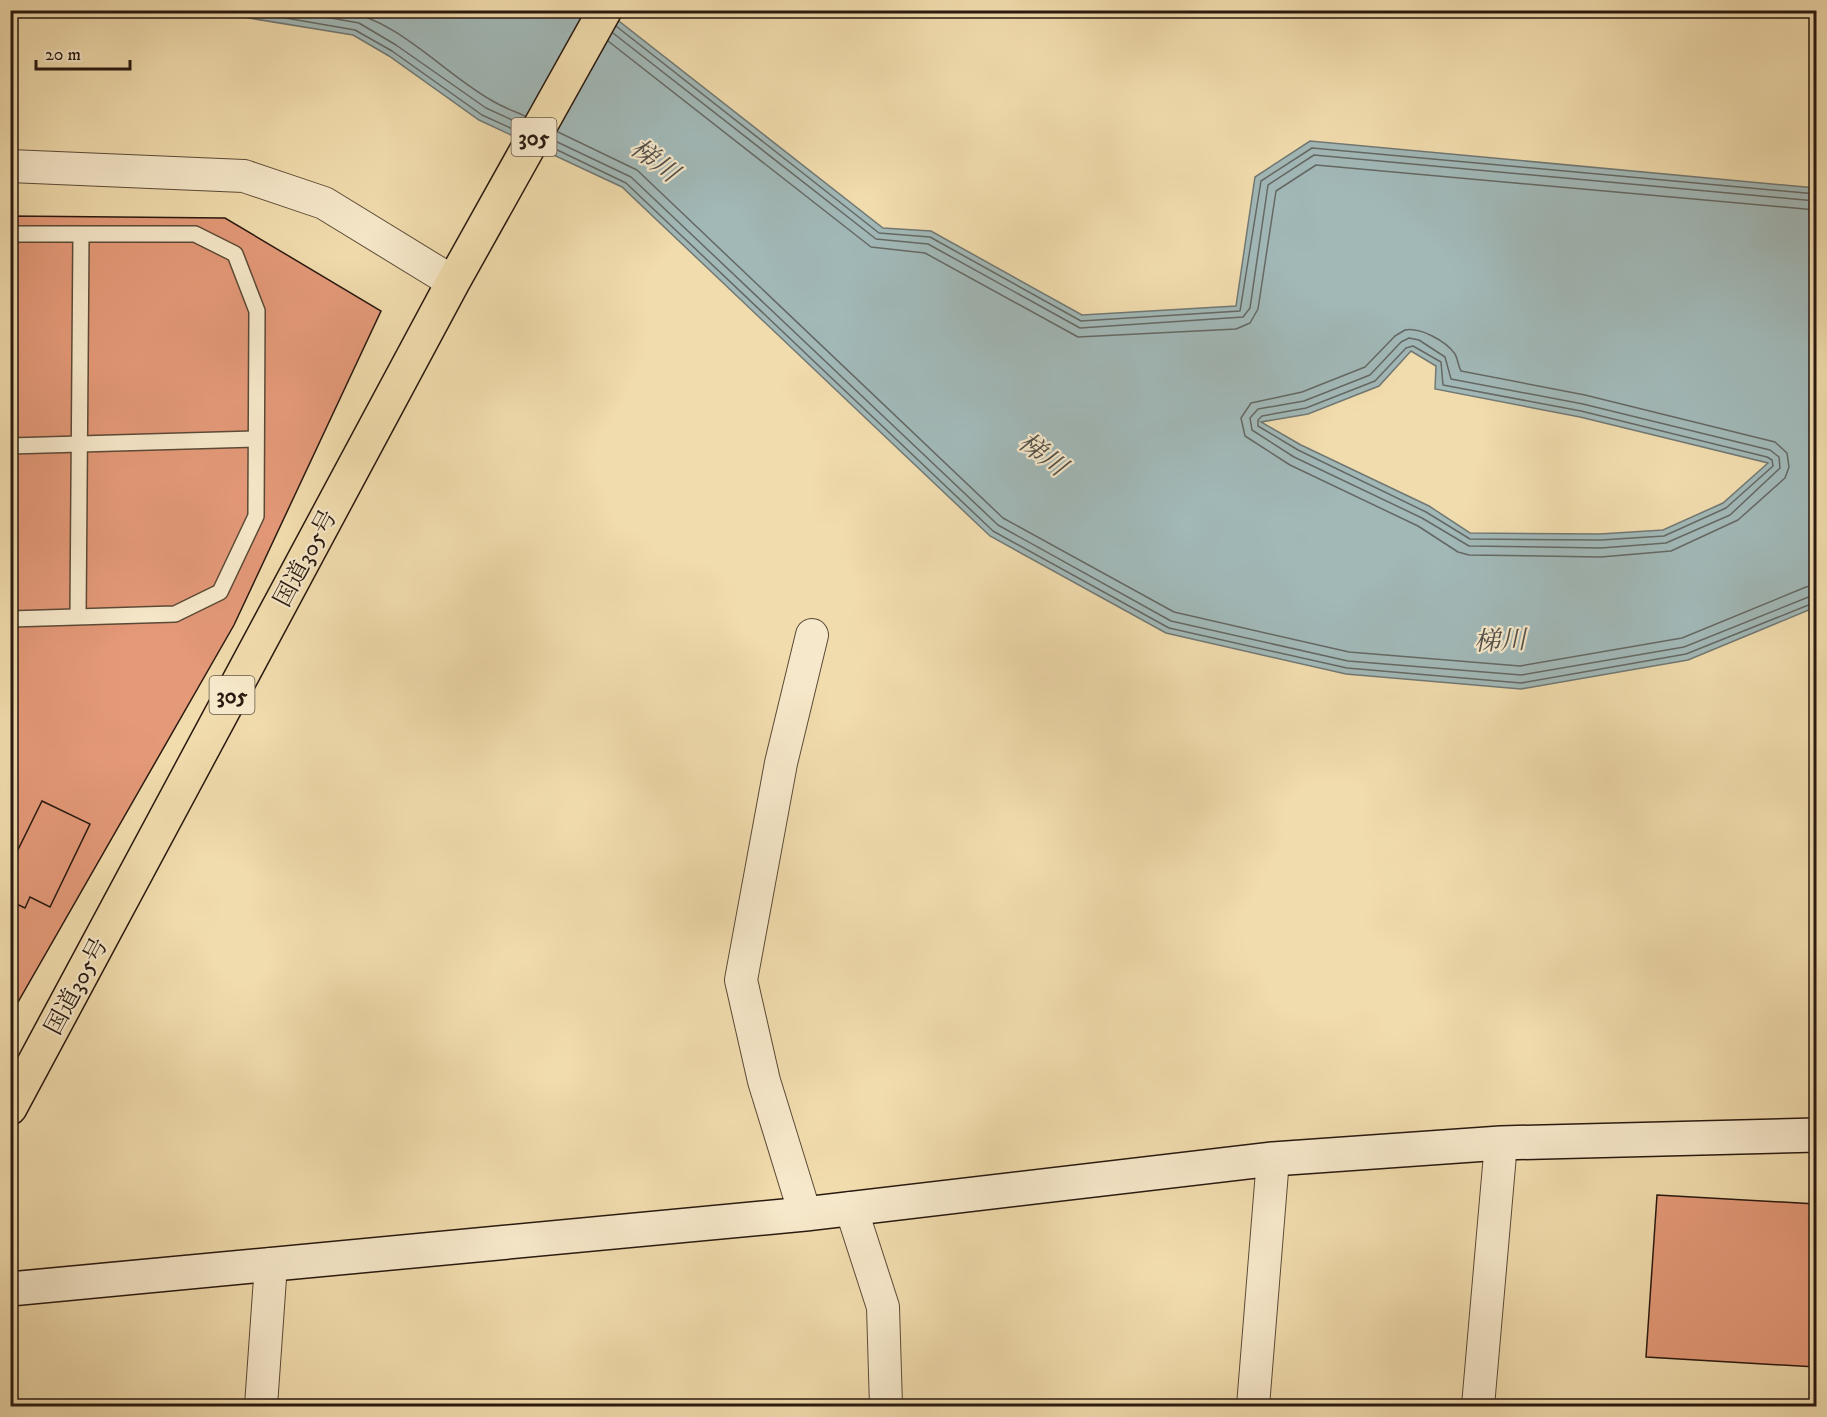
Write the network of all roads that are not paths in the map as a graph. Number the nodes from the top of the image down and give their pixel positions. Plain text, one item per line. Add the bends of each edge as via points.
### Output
1 (604, 10) edge
2 (10, 166) edge
3 (10, 234) edge
4 (81, 235) junction
5 (458, 273) junction
6 (255, 439) junction
7 (80, 445) junction
8 (10, 446) edge
9 (78, 616) junction
10 (10, 619) edge
11 (812, 635) dead end
12 (10, 1108) edge
13 (1816, 1135) edge
14 (1501, 1143) junction
15 (1274, 1159) junction
16 (851, 1208) junction
17 (805, 1214) junction
18 (271, 1264) junction
19 (10, 1289) edge
20 (261, 1407) edge
21 (886, 1407) edge
22 (1253, 1407) edge
23 (1478, 1407) edge

1 - 5 highway, 国道305号 / 305
2 - 5 street via 244,176 324,203
3 - 4 lane
4 - 6 lane via 195,234 235,254 257,311
4 - 7 lane
5 - 12 highway, 国道305号 / 305
6 - 7 lane
6 - 9 lane via 256,516 220,592 175,614
7 - 8 lane
7 - 9 lane
9 - 10 lane
11 - 17 street via 781,763 741,980 764,1082
13 - 14 street
14 - 15 street
14 - 23 street
15 - 16 street
15 - 22 street
16 - 17 street
16 - 21 street via 883,1307
17 - 18 street
18 - 19 street
18 - 20 street

